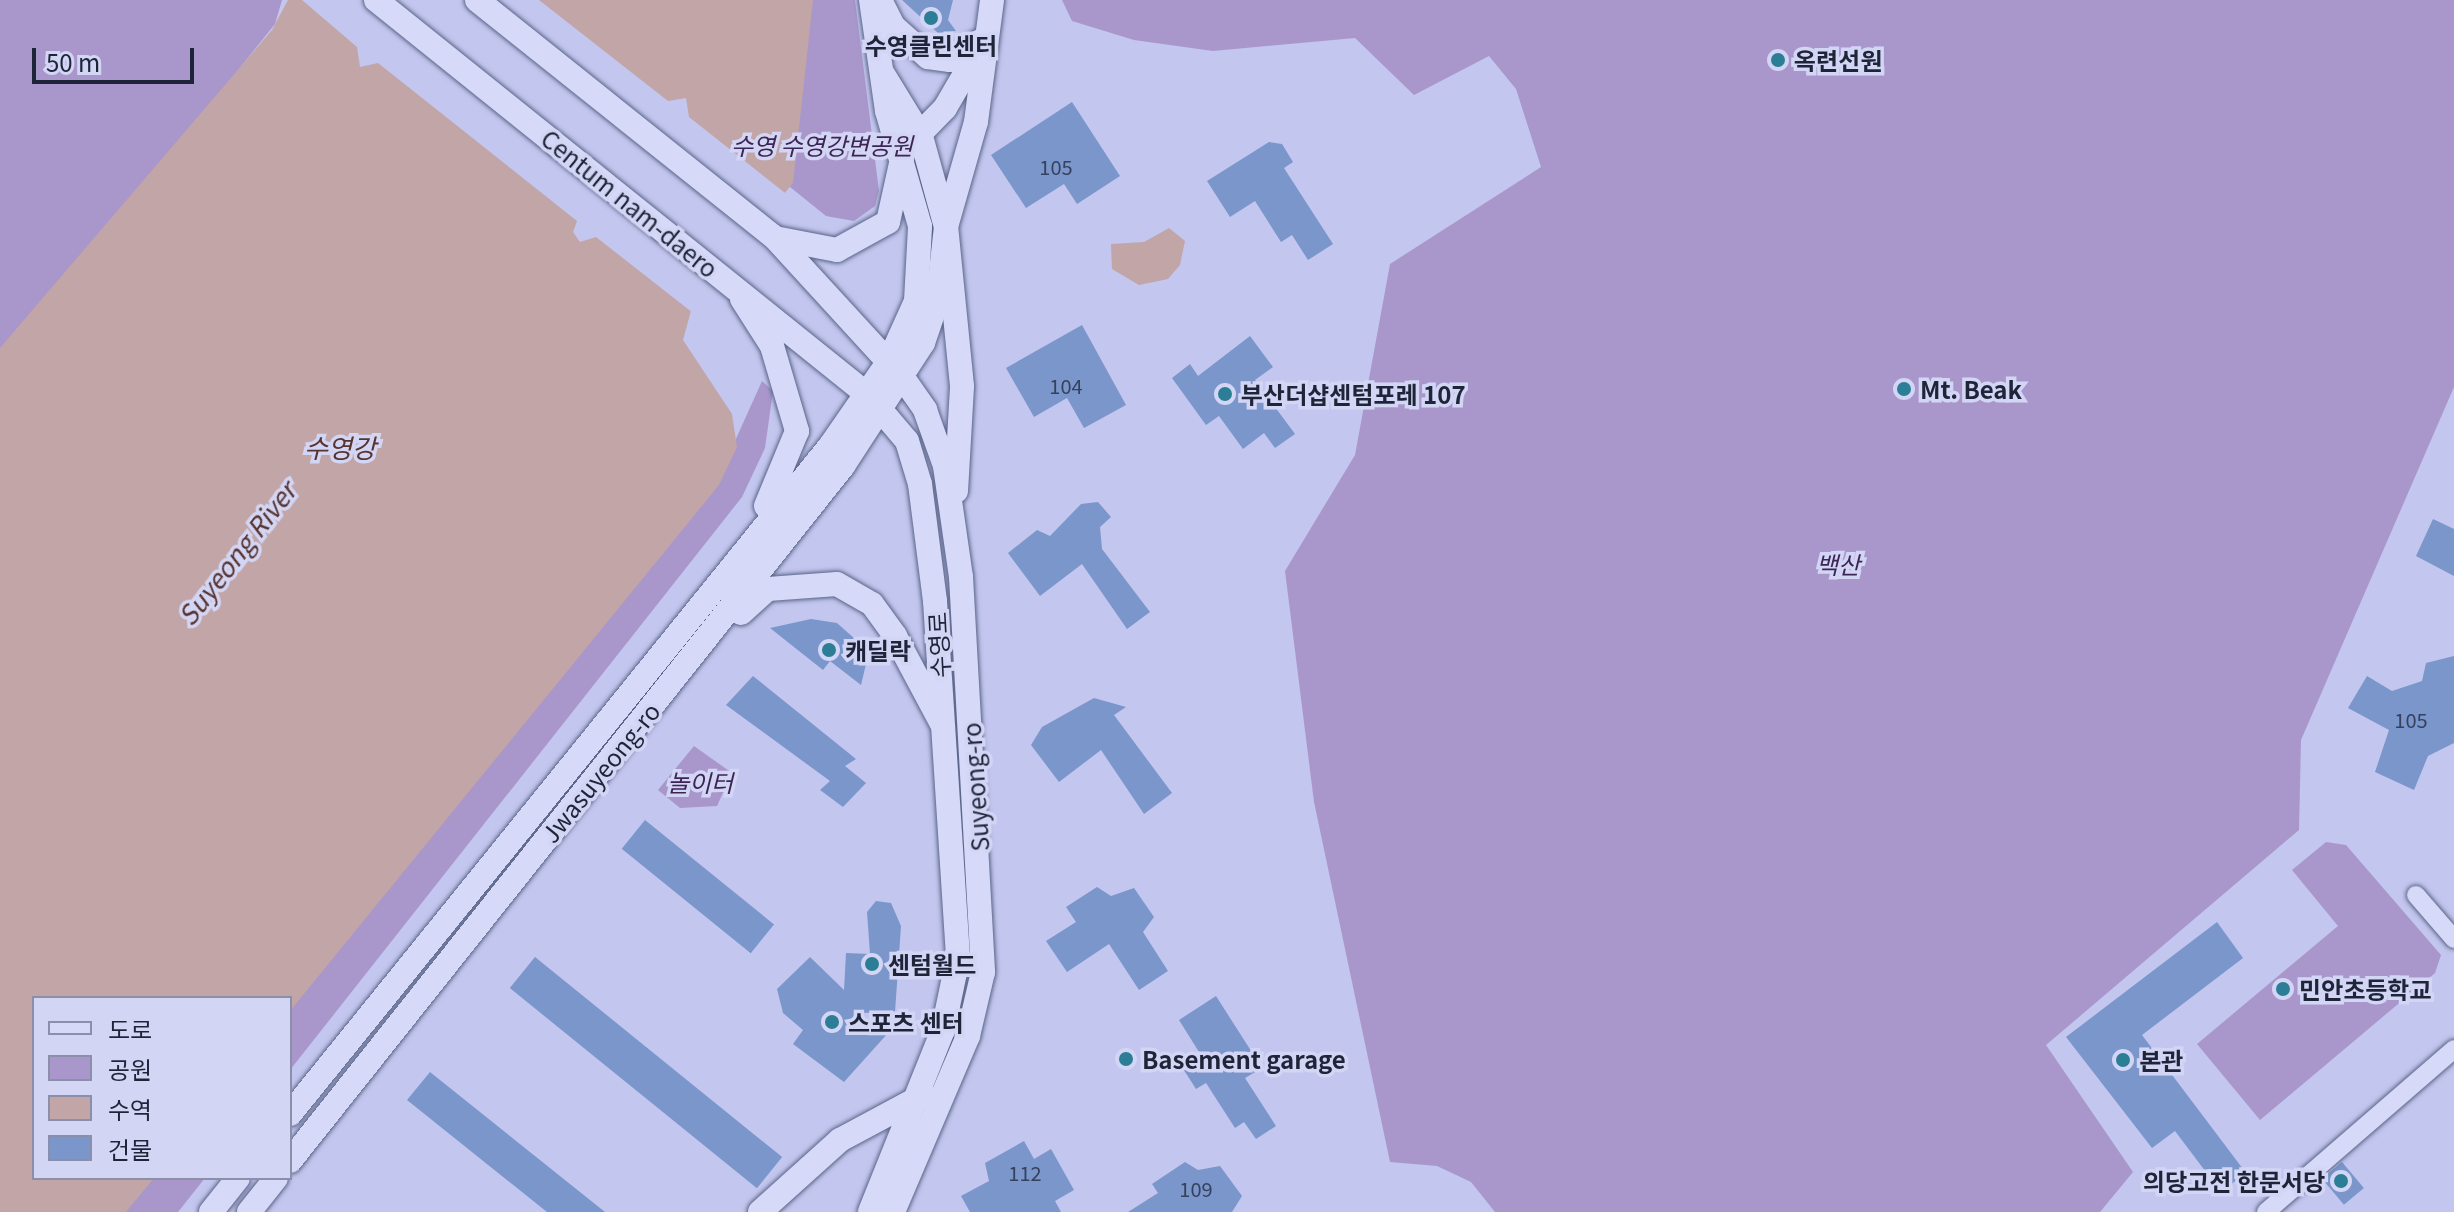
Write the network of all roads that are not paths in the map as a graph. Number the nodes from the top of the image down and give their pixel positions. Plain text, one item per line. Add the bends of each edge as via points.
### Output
1 (376, 0) edge
2 (477, 0) edge
3 (871, 0) edge
4 (880, 0) edge
5 (992, 0) edge
6 (990, 30) junction
7 (912, 143) junction
8 (946, 227) junction
9 (774, 237) junction
10 (735, 286) junction
11 (896, 369) junction
12 (875, 401) junction
13 (952, 505) junction
14 (748, 544) junction
15 (715, 628) junction
16 (942, 724) junction
17 (2416, 895) dead end
18 (2454, 939) edge
19 (2454, 1049) edge
20 (949, 1087) junction
21 (918, 1097) junction
22 (292, 1112) edge
23 (292, 1158) edge
24 (236, 1180) edge
25 (274, 1180) edge
26 (211, 1212) edge
27 (249, 1212) edge
28 (760, 1212) edge
29 (870, 1212) edge
30 (893, 1212) edge
31 (2266, 1212) edge

1 - 10 main road, Centum nam-daero
2 - 9 main road
3 - 7 main road via 882,72
4 - 6 main road via 893,26 928,57 950,60
5 - 6 main road
6 - 7 main road
6 - 8 main road via 976,122
7 - 8 main road
7 - 9 main road via 888,222 865,241 809,250
7 - 11 main road via 921,262 916,301
8 - 11 main road via 938,299
8 - 13 main road via 962,386
9 - 11 main road
10 - 12 main road, Centum nam-daero
10 - 14 main road via 772,346 797,431
11 - 12 main road, Jwasuyeong-ro
11 - 13 main road, Suyeong-ro via 925,410
12 - 14 main road, Jwasuyeong-ro
12 - 15 main road, Jwasuyeong-ro
12 - 16 main road, 수영로 via 907,441 920,484
13 - 20 main road, Suyeong-ro via 985,926 978,1009
14 - 22 main road, Jwasuyeong-ro
15 - 16 main road via 768,589 837,584 872,604 888,625
15 - 23 main road, Jwasuyeong-ro
16 - 21 main road, 수영로 via 958,958 946,1019
17 - 18 street
19 - 31 street
20 - 21 main road
20 - 30 main road, Suyeong-ro
21 - 28 main road via 840,1140
21 - 29 main road, 수영로
24 - 26 main road
25 - 27 main road

